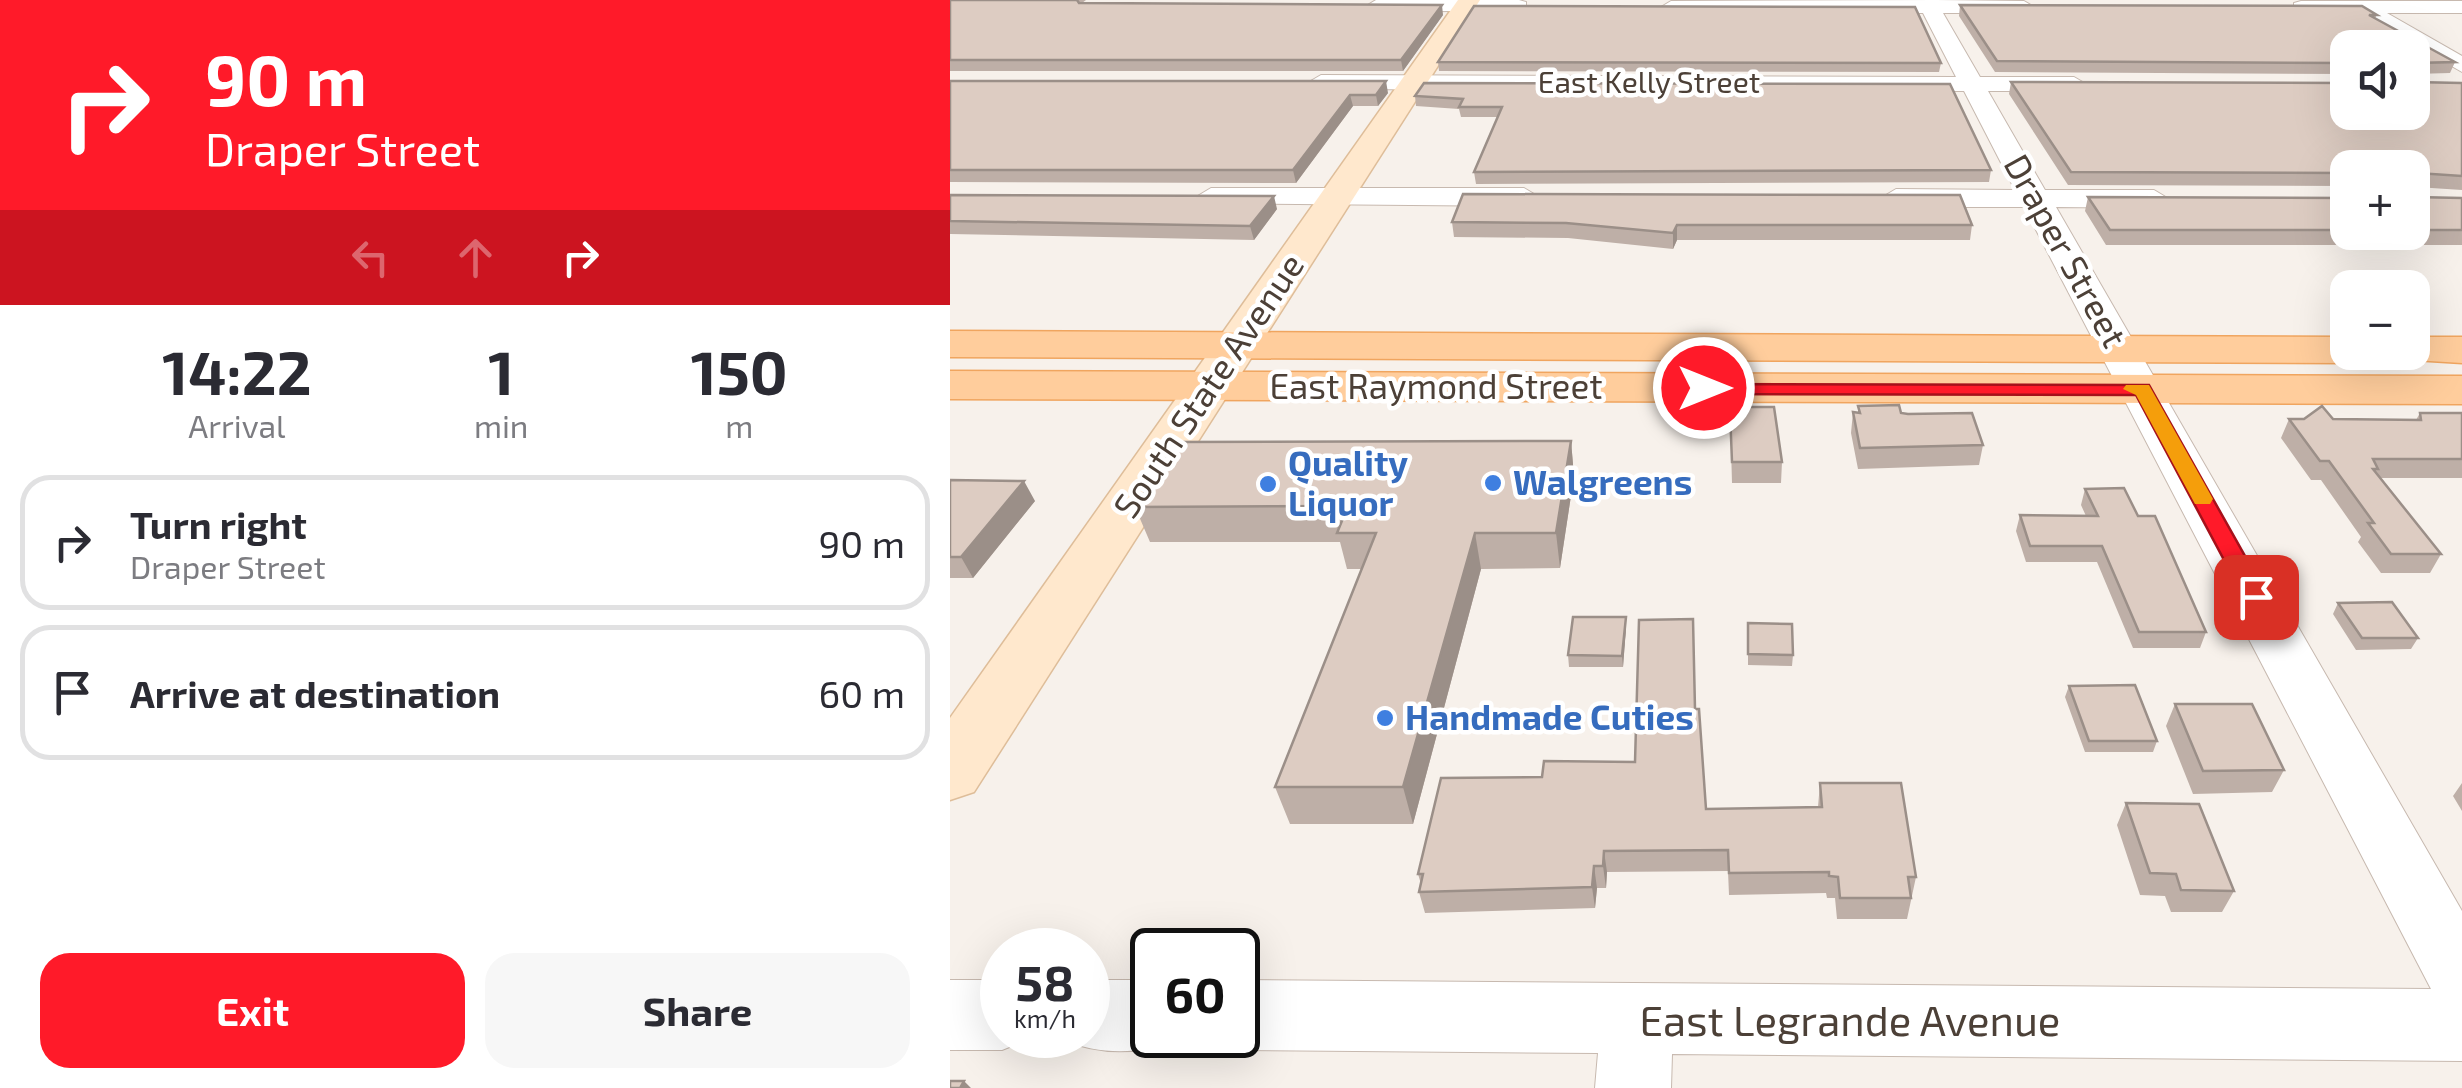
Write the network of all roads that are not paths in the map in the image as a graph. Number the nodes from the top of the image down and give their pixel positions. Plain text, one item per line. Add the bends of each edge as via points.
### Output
1 (2446, 0) edge
2 (1467, 3) edge
3 (1928, 3) edge
4 (2462, 4) edge
5 (1347, 6) edge
6 (1541, 6) edge
7 (1657, 6) edge
8 (2048, 7) edge
9 (2283, 7) edge
10 (2362, 7) junction
11 (2462, 65) edge
12 (1298, 82) edge
13 (1413, 83) junction
14 (1972, 84) junction
15 (2091, 84) edge
16 (1182, 196) edge
17 (1336, 197) junction
18 (1551, 198) edge
19 (1862, 198) edge
20 (2038, 198) junction
21 (2192, 199) edge
22 (950, 344) edge
23 (2430, 350) edge
24 (2462, 350) edge
25 (2330, 352) edge
26 (1221, 366) junction
27 (2132, 369) junction
28 (950, 384) edge
29 (2462, 390) edge
30 (950, 772) edge
31 (2462, 977) edge
32 (950, 1015) edge
33 (980, 1015) edge
34 (1260, 1017) edge
35 (2462, 1025) edge
36 (1635, 1054) edge

1 - 4 street
2 - 5 street
2 - 6 street
2 - 13 street, South State Avenue
3 - 7 street
3 - 8 street
3 - 14 street, Draper Street
4 - 10 street
9 - 10 street
10 - 11 street
12 - 13 street, East Kelly Street
13 - 14 street, East Kelly Street
13 - 17 street, South State Avenue
14 - 15 street, East Kelly Street
14 - 20 street, Draper Street
16 - 17 street
17 - 18 street
17 - 26 street, South State Avenue
19 - 20 street
20 - 21 street
20 - 27 street, Draper Street
22 - 26 main road, East Raymond Street
23 - 24 main road
25 - 27 main road, East Raymond Street
26 - 27 main road, East Raymond Street
26 - 28 main road, East Raymond Street
26 - 30 street, South State Avenue
27 - 29 main road, East Raymond Street
27 - 31 street, Draper Street
32 - 33 street
34 - 36 street, East Legrande Avenue
35 - 36 street, East Legrande Avenue

